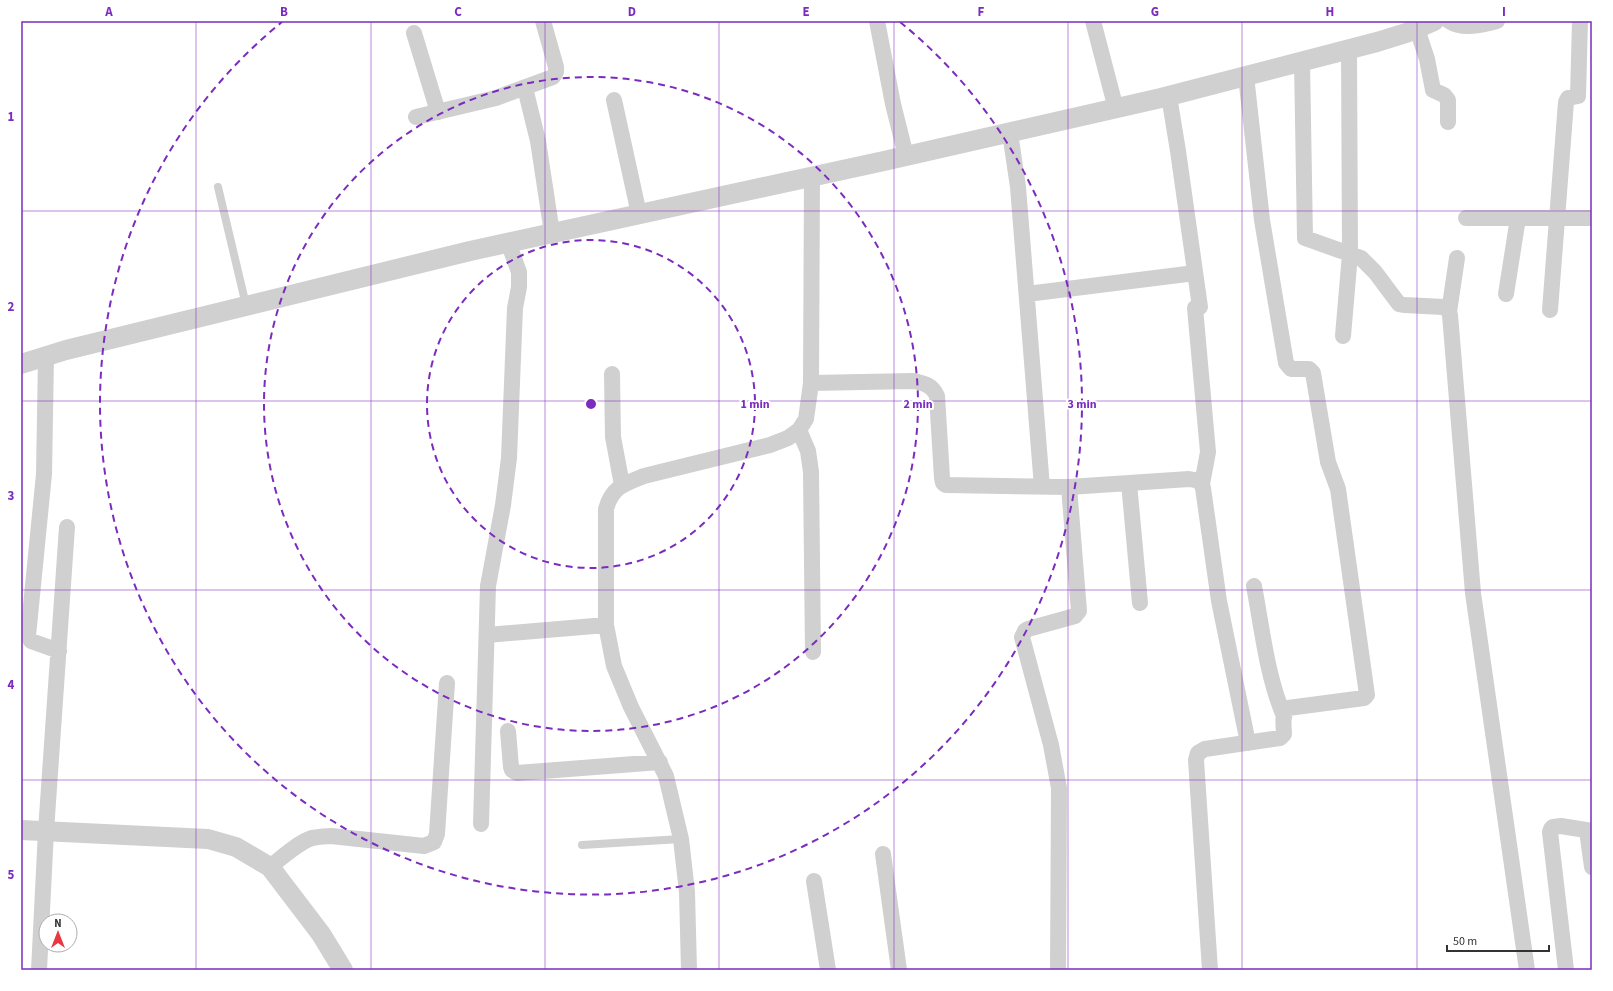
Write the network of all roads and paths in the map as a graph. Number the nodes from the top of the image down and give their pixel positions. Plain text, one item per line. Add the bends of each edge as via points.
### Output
1 (543, 21) edge
2 (877, 21) edge
3 (1093, 21) edge
4 (1449, 21) edge
5 (1498, 21) edge
6 (1580, 21) edge
7 (1426, 25) edge
8 (414, 33) dead end
9 (1349, 49) junction
10 (1302, 61) junction
11 (1246, 76) junction
12 (524, 88) junction
13 (1169, 96) junction
14 (614, 100) dead end
15 (1116, 109) junction
16 (438, 112) junction
17 (416, 117) dead end
18 (1448, 122) dead end
19 (1010, 133) junction
20 (906, 156) junction
21 (812, 177) junction
22 (218, 187) dead end
23 (639, 214) junction
24 (1466, 218) dead end
25 (1518, 218) junction
26 (1557, 218) junction
27 (1592, 218) edge
28 (552, 233) junction
29 (508, 242) junction
30 (1350, 254) junction
31 (1457, 258) dead end
32 (1195, 273) junction
33 (1027, 294) junction
34 (1506, 294) dead end
35 (246, 306) junction
36 (1550, 310) dead end
37 (1449, 312) junction
38 (1343, 336) dead end
39 (46, 356) junction
40 (21, 364) edge
41 (612, 374) dead end
42 (811, 383) junction
43 (799, 430) junction
44 (1129, 483) junction
45 (1202, 484) junction
46 (622, 485) junction
47 (1042, 487) junction
48 (1069, 487) junction
49 (67, 526) dead end
50 (1254, 586) dead end
51 (1140, 603) dead end
52 (606, 625) junction
53 (487, 635) junction
54 (59, 651) junction
55 (813, 652) dead end
56 (447, 683) dead end
57 (1284, 716) junction
58 (508, 732) dead end
59 (1248, 743) junction
60 (660, 762) junction
61 (481, 824) dead end
62 (21, 830) edge
63 (46, 831) junction
64 (1590, 831) edge
65 (681, 839) junction
66 (582, 845) dead end
67 (883, 854) dead end
68 (270, 867) junction
69 (1592, 867) edge
70 (814, 881) dead end
71 (39, 970) edge
72 (343, 970) edge
73 (689, 970) edge
74 (828, 970) edge
75 (899, 970) edge
76 (1058, 970) edge
77 (1210, 970) edge
78 (1526, 970) edge
79 (1566, 970) edge

1 - 12 street via 556,74 550,79
2 - 20 street
3 - 15 street
4 - 5 street via 1471,26
6 - 26 street via 1578,94 1577,97 1568,98 1566,102
7 - 9 street
7 - 18 street via 1427,59 1432,88 1448,100
8 - 16 street
9 - 10 street
9 - 30 street
10 - 11 street
10 - 30 street via 1304,237
11 - 13 street
11 - 57 street via 1262,220 1286,363 1291,369 1309,369 1313,372 1328,462 1338,489 1367,693 1364,698 1291,707 1285,711
12 - 16 street via 496,98
12 - 28 street via 538,141
13 - 15 street
13 - 32 street
14 - 23 street
15 - 19 street
16 - 17 street
19 - 20 street
19 - 33 street via 1018,187
20 - 21 street
21 - 23 street
21 - 42 street
22 - 35 lane
23 - 28 street
24 - 25 street
25 - 26 street
25 - 34 street
26 - 27 street
26 - 36 street
28 - 29 street
29 - 35 street
29 - 53 street via 519,272 519,287 509,458 488,586
30 - 37 street via 1367,263 1399,304 1443,307
30 - 38 street
31 - 37 street
32 - 33 street
32 - 45 street via 1208,452
33 - 47 street
35 - 39 street
37 - 78 street via 1473,593
39 - 40 street
39 - 54 street via 44,474 28,636 31,641
41 - 46 street via 613,437
42 - 43 street via 806,419
42 - 47 street via 913,381 929,385 937,396 943,483 950,486
43 - 46 street via 788,438 770,445 644,476
43 - 55 street via 808,451 811,472
44 - 45 street via 1194,479
44 - 48 street
44 - 51 street
45 - 59 street via 1219,602
46 - 52 street via 614,490 606,509
47 - 48 street
48 - 76 street via 1079,611 1075,616 1028,629 1022,637 1059,788
49 - 54 street
50 - 57 street via 1273,683
52 - 53 street
52 - 60 street via 614,666 631,707
53 - 61 street
54 - 63 street
56 - 68 street via 437,834 434,842 424,846 321,837 303,843
57 - 59 street via 1282,737
58 - 60 street via 511,767 517,773
59 - 77 street via 1205,749 1196,756
60 - 65 street via 666,776
62 - 63 street
63 - 68 street via 208,839 236,847
63 - 71 street
64 - 69 street
64 - 79 street via 1557,826 1550,832
65 - 66 lane
65 - 73 street via 687,892
67 - 75 street
68 - 72 street via 321,934
70 - 74 street

